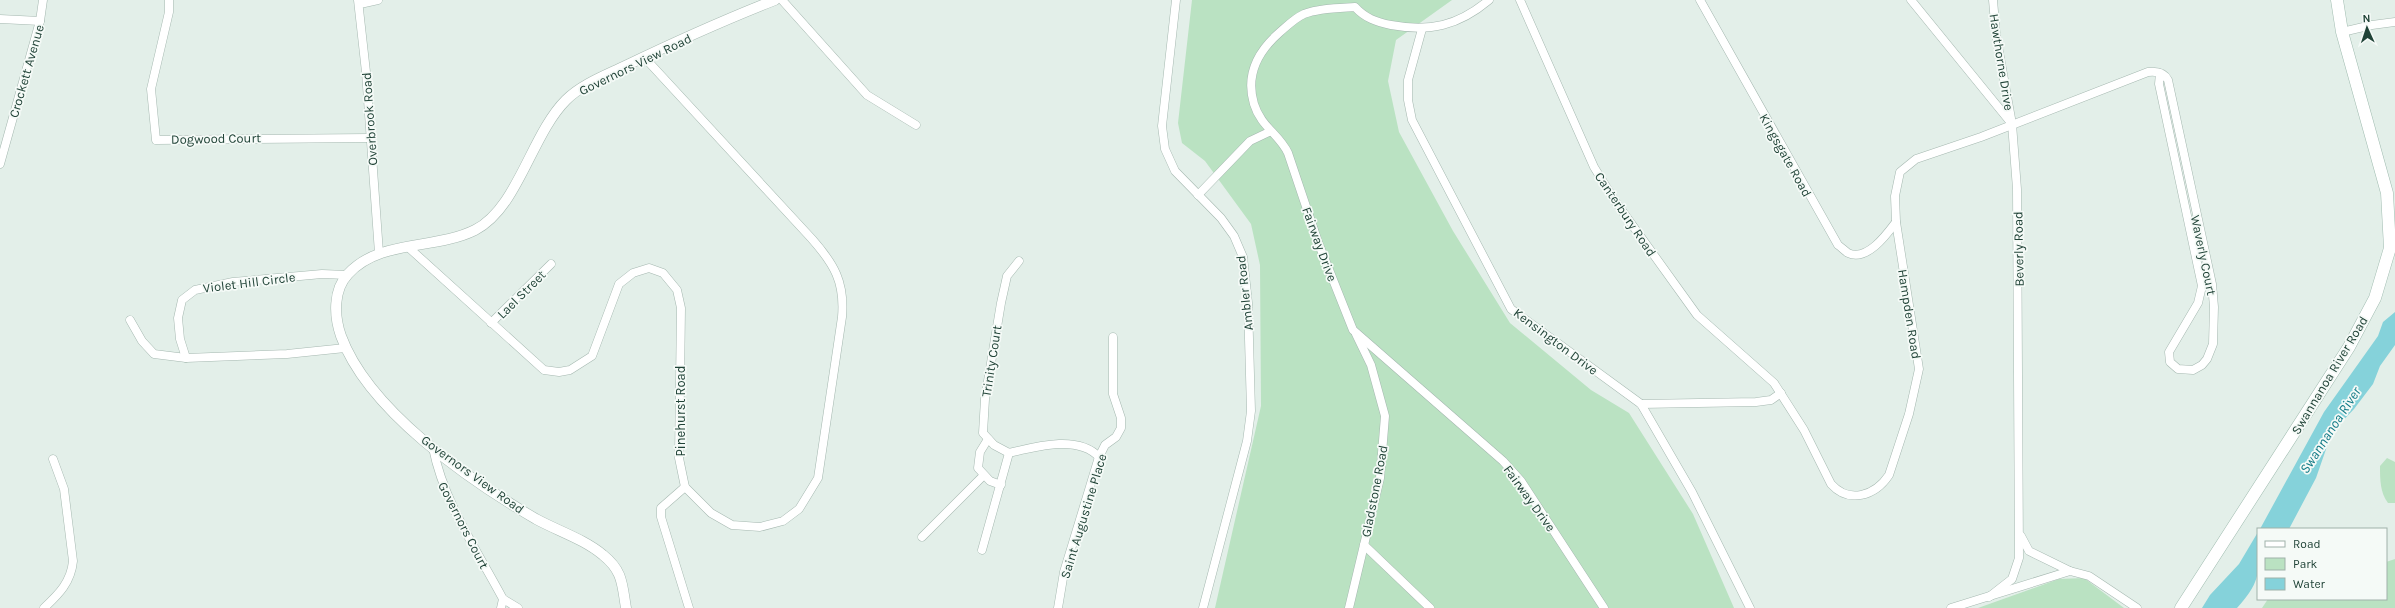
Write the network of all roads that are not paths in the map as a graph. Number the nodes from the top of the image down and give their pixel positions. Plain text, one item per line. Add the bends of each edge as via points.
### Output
1 (43, 0) edge
2 (169, 0) edge
3 (378, 0) edge
4 (775, 0) edge
5 (782, 0) edge
6 (1176, 0) edge
7 (1489, 0) edge
8 (1520, 0) edge
9 (1700, 0) edge
10 (1912, 0) edge
11 (1993, 0) edge
12 (2337, 0) edge
13 (359, 2) edge
14 (1353, 4) edge
15 (0, 19) edge
16 (40, 21) junction
17 (2395, 22) edge
18 (1422, 29) junction
19 (2342, 32) junction
20 (644, 57) junction
21 (2160, 73) junction
22 (2012, 124) junction
23 (916, 125) dead end
24 (1269, 132) junction
25 (369, 138) junction
26 (0, 164) edge
27 (1198, 195) junction
28 (1896, 222) junction
29 (408, 247) junction
30 (2393, 248) edge
31 (379, 253) junction
32 (1019, 261) dead end
33 (551, 264) dead end
34 (347, 275) junction
35 (130, 320) dead end
36 (492, 323) junction
37 (1353, 330) junction
38 (1113, 337) dead end
39 (345, 348) junction
40 (186, 358) junction
41 (1781, 393) junction
42 (1640, 404) junction
43 (988, 439) junction
44 (433, 448) junction
45 (1008, 453) junction
46 (1099, 457) junction
47 (53, 459) dead end
48 (983, 476) junction
49 (1001, 485) junction
50 (685, 487) junction
51 (2020, 534) junction
52 (922, 537) dead end
53 (1364, 545) junction
54 (982, 550) dead end
55 (2070, 571) junction
56 (1989, 597) junction
57 (503, 599) junction
58 (44, 608) edge
59 (501, 608) edge
60 (518, 608) edge
61 (626, 608) edge
62 (688, 608) edge
63 (1058, 608) edge
64 (1203, 608) edge
65 (1348, 608) edge
66 (1430, 608) edge
67 (1604, 608) edge
68 (1750, 608) edge
69 (1951, 608) edge
70 (2137, 608) edge
71 (2181, 608) edge

1 - 16 street, Crockett Avenue
2 - 25 street, Dogwood Court via 170,12 151,89 156,140
3 - 13 street, Overbrook Road
4 - 20 street, Governors View Road
5 - 23 street via 867,95
6 - 27 street, Ambler Road via 1162,126 1165,148 1175,171
7 - 18 street, Fairway Drive via 1462,18 1435,28
8 - 41 street, Canterbury Road via 1594,168 1615,201 1697,315 1774,383
9 - 28 street, Kingsgate Road via 1838,245 1849,254 1859,254 1869,250 1886,236
10 - 22 street
11 - 22 street, Hawthorne Drive via 1996,35
12 - 19 main road, Swannanoa River Road
13 - 25 street, Overbrook Road
14 - 18 street, Fairway Drive via 1366,18
14 - 24 street, Fairway Drive via 1304,14 1265,45 1256,58 1251,84 1253,103
15 - 16 street
16 - 26 street, Crockett Avenue
17 - 19 street
18 - 42 street, Kensington Drive via 1408,80 1412,120 1511,309
19 - 30 main road, Swannanoa River Road via 2387,193
20 - 29 street, Governors View Road via 596,80 568,98 547,122 522,172 493,218 458,237
20 - 50 street via 830,260 839,278 844,299 818,478 799,509 783,521 760,528 732,525 711,513
21 - 21 street, Waverly Court via 2159,84 2202,286 2198,303 2169,354 2174,366 2186,370 2202,365 2213,344 2214,298 2168,80
21 - 22 street, Hampden Road via 2146,73
22 - 28 street, Hampden Road via 1907,165 1900,172 1895,196
22 - 51 street, Beverly Road via 2017,189
24 - 27 street via 1250,141
24 - 37 street, Fairway Drive via 1281,142 1288,153 1318,242
25 - 31 street, Overbrook Road
27 - 64 street, Ambler Road via 1221,218 1234,236 1242,257 1248,303 1251,411 1238,481
28 - 41 street, Hampden Road via 1919,369 1909,414 1895,459 1884,482 1864,496 1850,496 1837,490 1826,476 1804,430
29 - 31 street, Governors View Road
29 - 36 street, Pinehurst Road
30 - 71 main road, Swannanoa River Road via 2375,298 2349,347
31 - 34 street, Governors View Road
32 - 43 street, Trinity Court via 1008,276 1000,303 985,399 983,433
33 - 36 street, Lael Street
34 - 39 street, Governors View Road via 335,304 337,325
34 - 40 street, Violet Hill Circle via 322,274 233,282 195,290 182,300 178,318 180,339
35 - 40 street via 142,341 154,354
36 - 50 street, Pinehurst Road via 544,370 570,370 592,356 619,284 633,273 649,268 663,273 677,290 681,308 679,458
37 - 53 street, Gladstone Road via 1371,364 1385,416 1380,478
37 - 67 street, Fairway Drive via 1503,461 1521,481
38 - 46 street, Saint Augustine Place via 1113,394 1121,418 1121,428 1105,445
39 - 40 street via 287,354
39 - 44 street, Governors View Road via 362,377 383,402
41 - 42 street via 1771,400 1756,402
42 - 68 street, Kensington Drive via 1692,492
43 - 45 street
43 - 48 street via 978,461 978,468
44 - 57 street, Governors Court via 446,494
44 - 61 street, Governors View Road via 519,509 604,556 620,572
45 - 46 street via 1044,445 1071,445 1092,450
45 - 49 street
46 - 63 street, Saint Augustine Place via 1064,572
47 - 58 street via 64,489 74,561 64,588
48 - 49 street
48 - 52 street
49 - 54 street via 985,531
50 - 62 street via 661,508
51 - 55 street, Beverly Road via 2029,551
51 - 56 street, Beverly Road via 2019,558 2012,579
53 - 65 street, Gladstone Road
53 - 66 street
55 - 56 street
55 - 70 street via 2089,576
56 - 69 street
57 - 59 street
57 - 60 street

